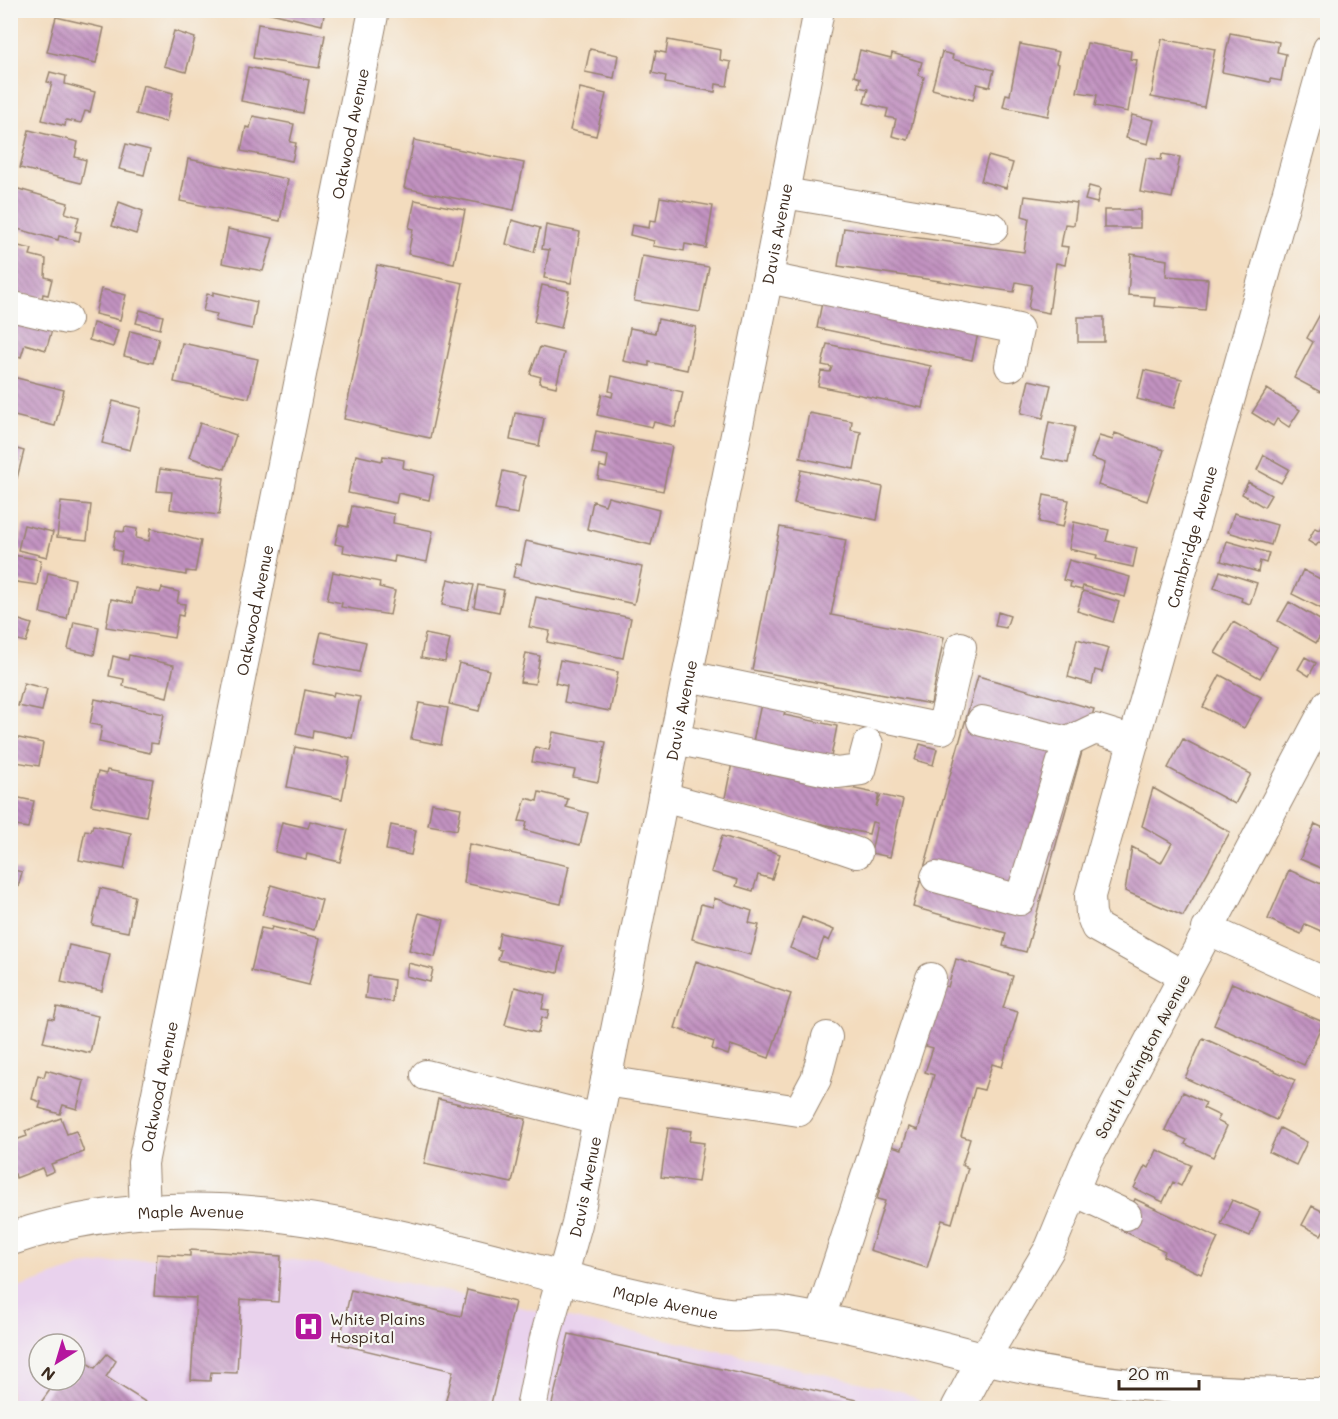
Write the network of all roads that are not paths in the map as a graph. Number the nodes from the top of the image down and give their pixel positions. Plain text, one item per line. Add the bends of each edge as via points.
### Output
1 (374, 10) edge
2 (819, 10) edge
3 (1328, 49) edge
4 (784, 193) junction
5 (993, 228) dead end
6 (768, 278) junction
7 (10, 306) edge
8 (66, 319) dead end
9 (1010, 366) dead end
10 (961, 647) dead end
11 (688, 676) junction
12 (1328, 704) edge
13 (982, 721) dead end
14 (675, 739) junction
15 (1134, 741) junction
16 (1068, 742) junction
17 (868, 744) dead end
18 (663, 797) junction
19 (857, 853) dead end
20 (936, 877) dead end
21 (1207, 929) junction
22 (1184, 976) junction
23 (931, 978) dead end
24 (1328, 984) edge
25 (827, 1037) dead end
26 (426, 1075) dead end
27 (606, 1081) junction
28 (598, 1119) junction
29 (1074, 1191) junction
30 (145, 1211) junction
31 (1126, 1215) dead end
32 (10, 1239) edge
33 (562, 1277) junction
34 (819, 1321) junction
35 (984, 1359) junction
36 (1328, 1393) edge
37 (531, 1408) edge
38 (958, 1408) edge

1 - 30 street, Oakwood Avenue via 143,1163
2 - 4 street, Davis Avenue
3 - 15 street, Cambridge Avenue
4 - 5 street
4 - 6 street, Davis Avenue
6 - 9 street via 1018,329
6 - 11 street, Davis Avenue
7 - 8 street
10 - 11 street via 942,729
11 - 14 street, Davis Avenue
12 - 21 street, South Lexington Avenue
13 - 16 street
14 - 17 street via 837,773 861,770
14 - 18 street, Davis Avenue
15 - 16 street via 1095,729
15 - 22 street, Cambridge Avenue via 1090,896 1091,914 1096,927 1106,934
16 - 20 street via 1020,900
18 - 19 street
18 - 27 street, Davis Avenue
21 - 22 street, South Lexington Avenue
21 - 24 street
22 - 29 street, South Lexington Avenue
23 - 34 street
25 - 27 street via 816,1079 799,1111
26 - 28 street
27 - 28 street, Davis Avenue
28 - 33 street, Davis Avenue
29 - 31 street
29 - 35 street, South Lexington Avenue via 1050,1248
30 - 32 main road, Maple Avenue via 87,1218
30 - 33 main road, Maple Avenue via 230,1210 315,1218
33 - 34 main road, Maple Avenue via 726,1314 764,1312
33 - 37 street, Davis Avenue
34 - 35 main road, Maple Avenue
35 - 36 street, Maple Avenue via 1027,1370 1109,1381
35 - 38 main road, South Lexington Avenue

